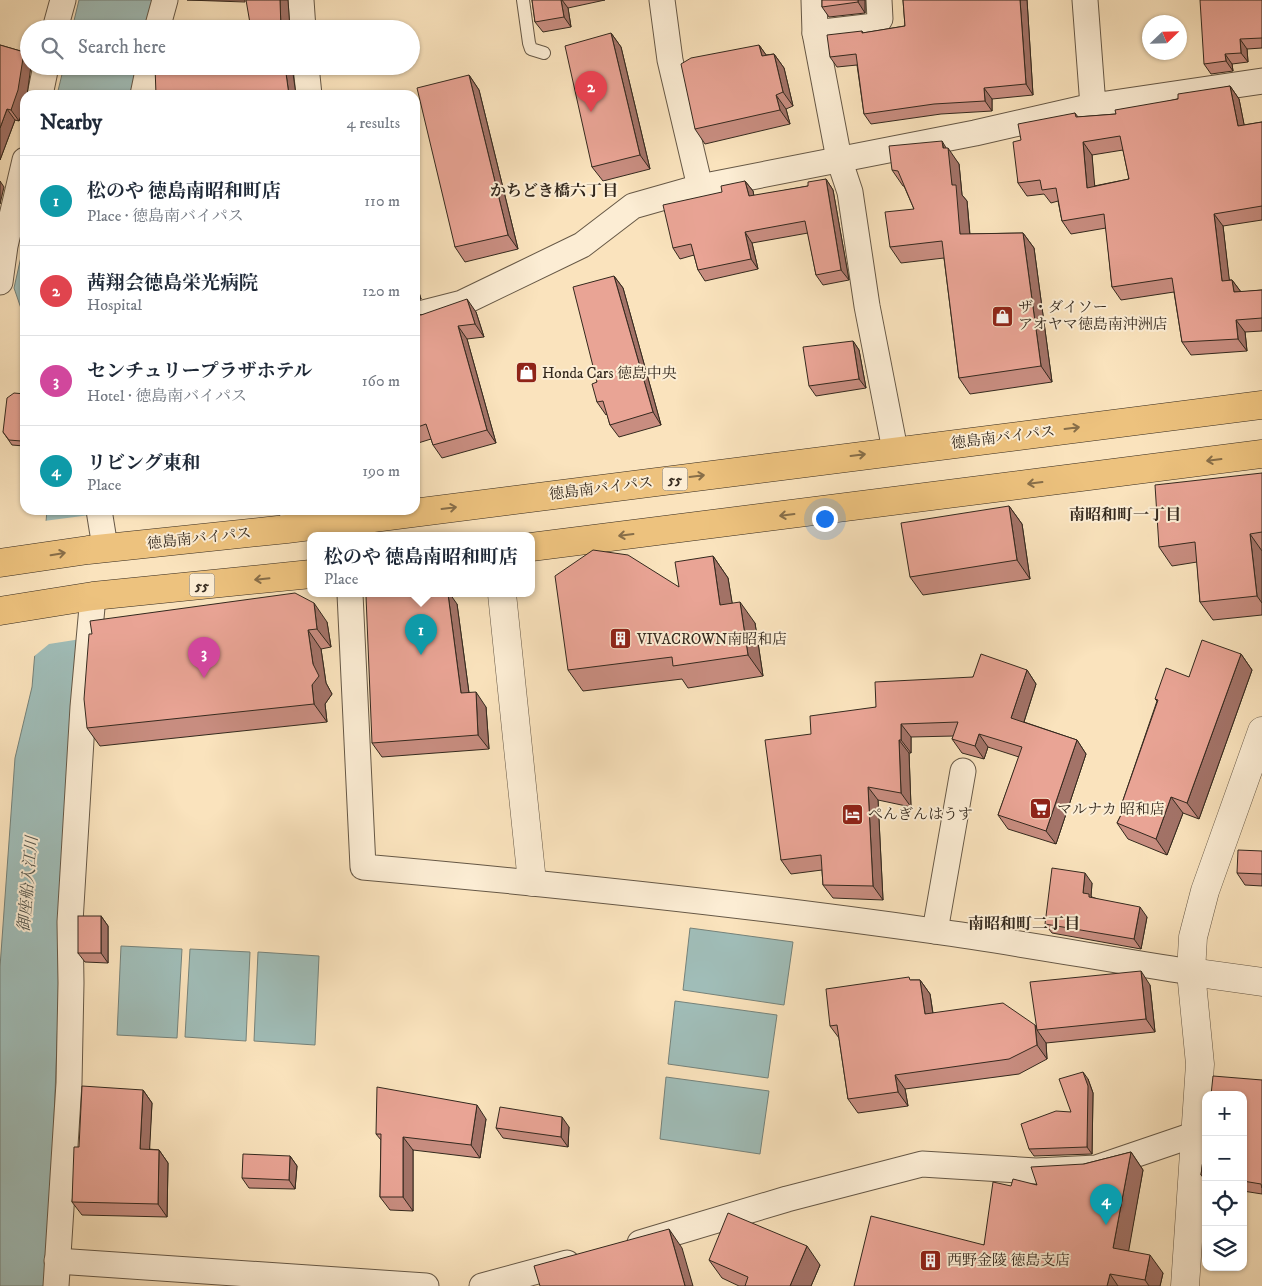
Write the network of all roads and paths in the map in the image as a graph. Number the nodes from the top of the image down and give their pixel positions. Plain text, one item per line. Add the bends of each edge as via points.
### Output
1 (63, 0) edge
2 (165, 0) edge
3 (301, 0) edge
4 (523, 0) edge
5 (662, 0) edge
6 (814, 0) edge
7 (879, 0) edge
8 (1085, 0) edge
9 (58, 20) edge
10 (159, 20) edge
11 (302, 20) edge
12 (815, 34) junction
13 (544, 53) dead end
14 (44, 75) edge
15 (147, 75) edge
16 (307, 75) edge
17 (1262, 81) edge
18 (41, 90) edge
19 (144, 90) edge
20 (308, 90) edge
21 (1093, 106) junction
22 (839, 159) junction
23 (20, 183) edge
24 (700, 187) junction
25 (0, 282) edge
26 (420, 314) edge
27 (1262, 405) edge
28 (895, 450) junction
29 (1262, 454) edge
30 (420, 507) edge
31 (99, 515) edge
32 (343, 516) edge
33 (286, 520) edge
34 (535, 546) edge
35 (96, 548) junction
36 (0, 563) edge
37 (307, 574) edge
38 (89, 597) junction
39 (350, 597) edge
40 (502, 597) edge
41 (0, 611) edge
42 (1262, 732) edge
43 (1258, 756) edge
44 (963, 772) dead end
45 (532, 882) junction
46 (935, 931) junction
47 (1191, 972) junction
48 (1262, 982) edge
49 (1196, 1134) junction
50 (614, 1250) edge
51 (585, 1258) edge
52 (57, 1261) junction
53 (56, 1286) edge
54 (426, 1286) edge
55 (482, 1286) edge
56 (1185, 1286) edge

1 - 9 street
2 - 10 street
3 - 11 street
4 - 13 lane via 531,49
5 - 24 street via 670,60
6 - 12 street
7 - 12 street via 880,20 875,26
8 - 21 street
12 - 22 street
14 - 18 street
15 - 19 street
16 - 20 street
17 - 21 street
21 - 22 street
22 - 24 street
22 - 28 street via 850,192
23 - 25 street
24 - 26 street via 633,206 582,245 462,303
28 -> 27 highway, 徳島南バイパス / 55
30 -> 28 highway, 徳島南バイパス / 55
29 -> 34 highway
31 - 35 street
32 - 33 highway, 徳島南バイパス / 55
33 - 35 highway, 徳島南バイパス / 55
36 -> 35 highway, 徳島南バイパス / 55
37 -> 38 highway, 55
38 - 41 highway, 55
38 - 52 street via 70,912 69,1083
39 - 45 street via 363,868
40 - 45 street
42 - 43 street
43 - 47 street via 1205,891 1193,937
44 - 46 street
45 - 46 street
46 - 47 street
47 - 48 street
47 - 49 street via 1200,1064
49 - 50 street via 1096,1168 1036,1171 922,1164 787,1199
49 - 56 street
51 - 55 street
52 - 53 street
52 - 54 street

